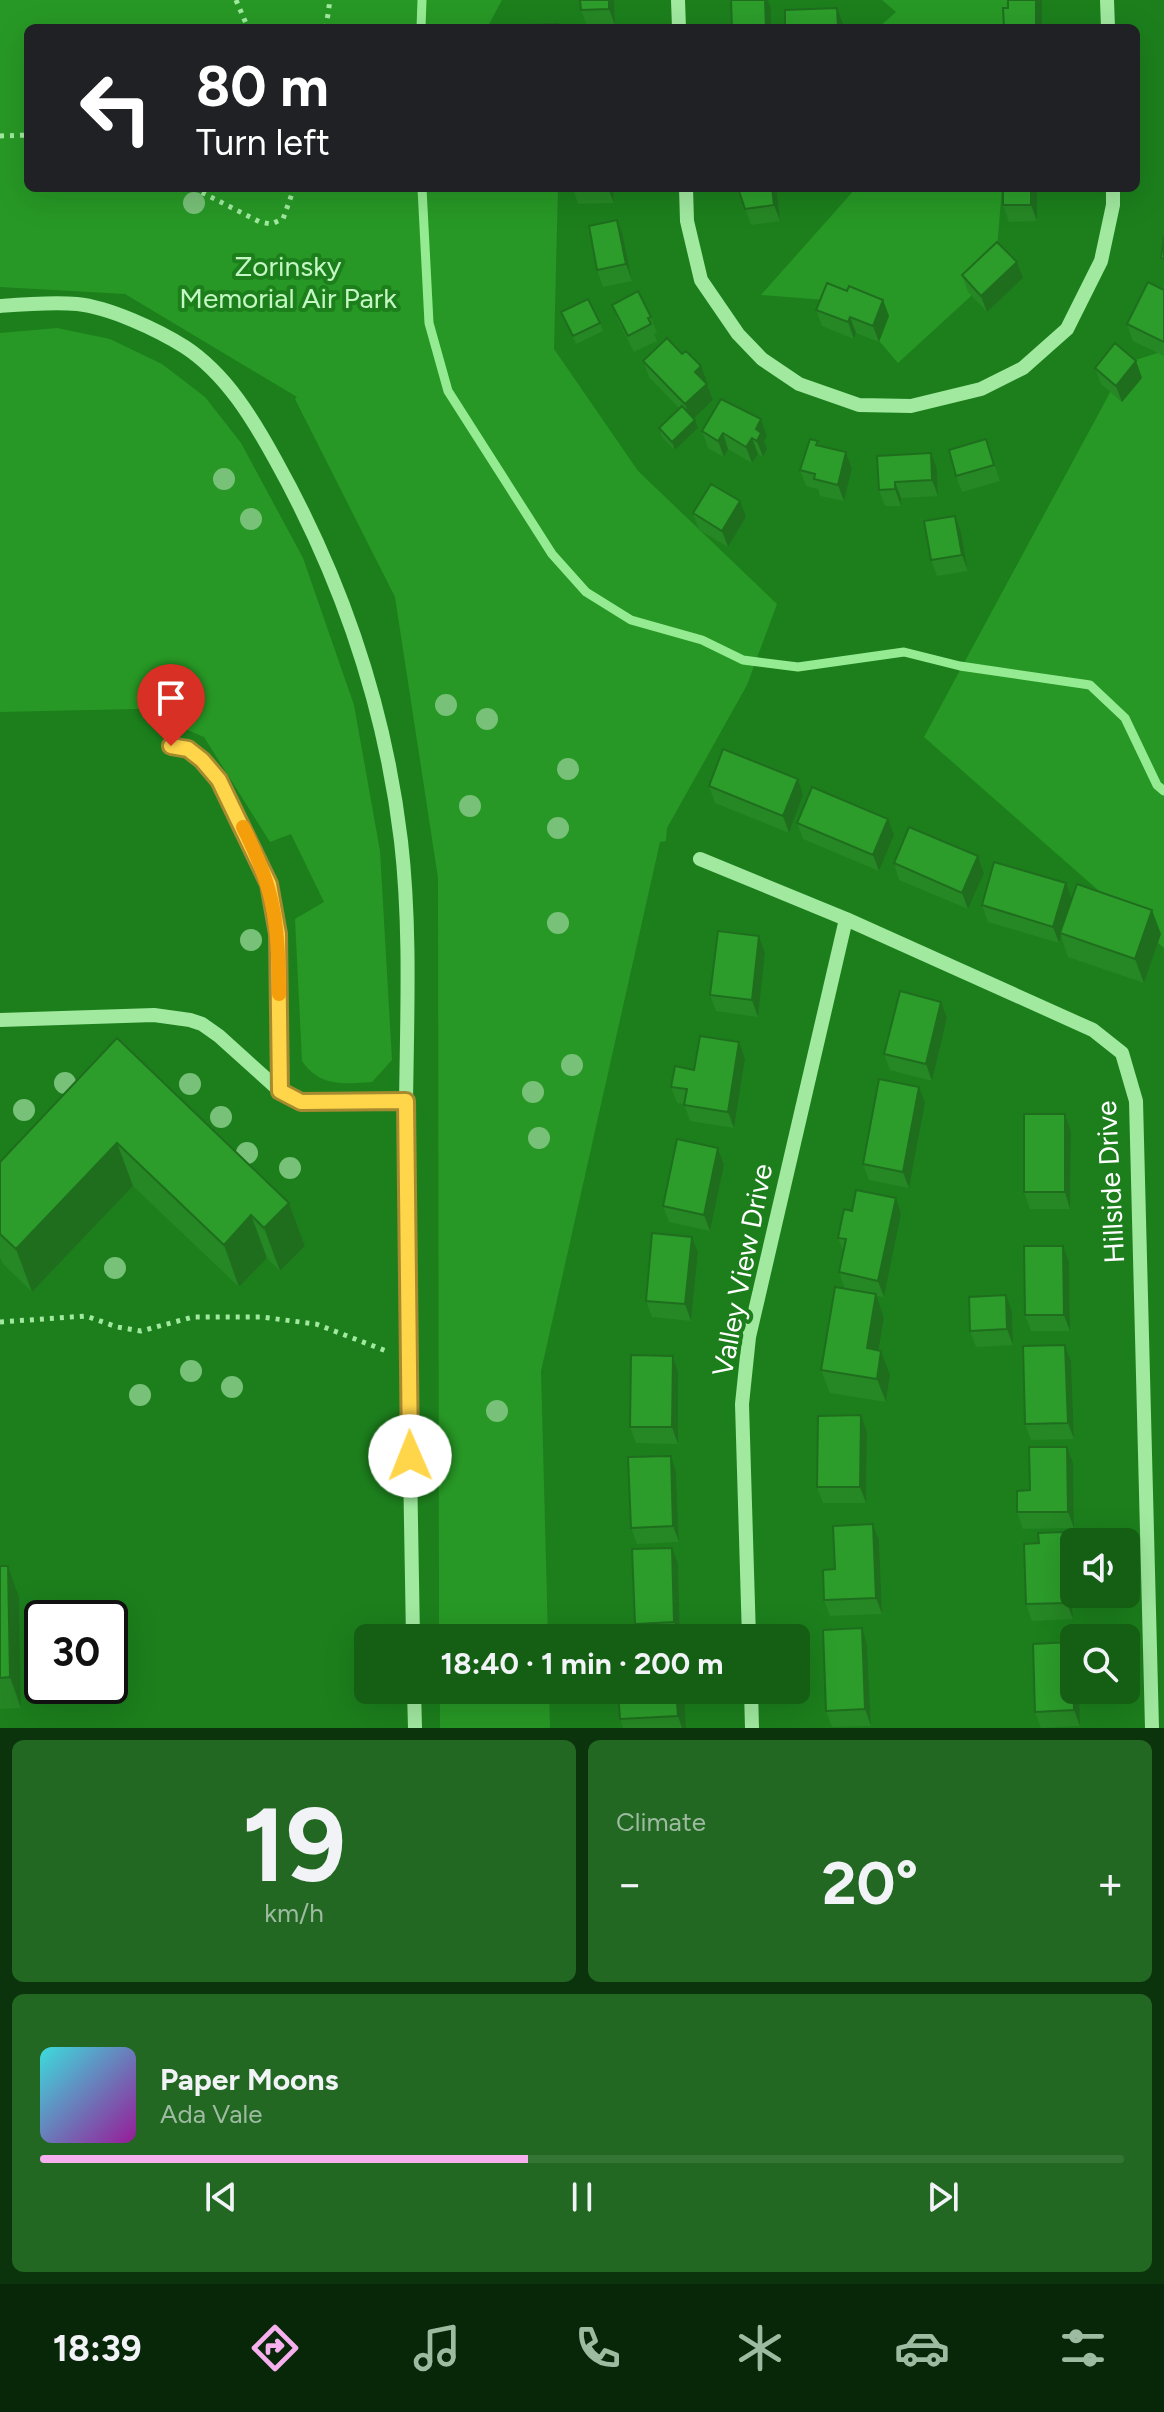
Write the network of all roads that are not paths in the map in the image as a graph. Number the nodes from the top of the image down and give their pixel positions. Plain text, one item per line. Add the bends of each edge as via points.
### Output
1 (678, 0) edge
2 (1107, 0) edge
3 (679, 24) edge
4 (1108, 24) edge
5 (686, 192) edge
6 (1113, 192) edge
7 (0, 306) edge
8 (171, 746) dead end
9 (700, 859) dead end
10 (846, 919) junction
11 (0, 1020) edge
12 (280, 1091) junction
13 (406, 1101) junction
14 (413, 1624) edge
15 (749, 1624) edge
16 (414, 1704) edge
17 (751, 1704) edge
18 (415, 1728) edge
19 (752, 1728) edge
20 (1152, 1728) edge

1 - 3 street
2 - 4 street
5 - 6 street via 701,280 762,359 799,384 859,405 911,406 981,389 1023,368 1067,329 1101,261
7 - 13 street via 82,305 186,348 253,418 290,485 335,580 381,726 401,841 407,928
8 - 12 street via 188,749 219,780 269,884 278,934
9 - 10 street, Hillside Drive
10 - 15 street, Valley View Drive via 749,1337 742,1404
10 - 20 street, Hillside Drive via 1093,1030 1122,1053 1136,1101
11 - 12 street via 154,1015 190,1020 219,1036
12 - 13 street via 301,1102
13 - 14 street
16 - 18 street
17 - 19 street

